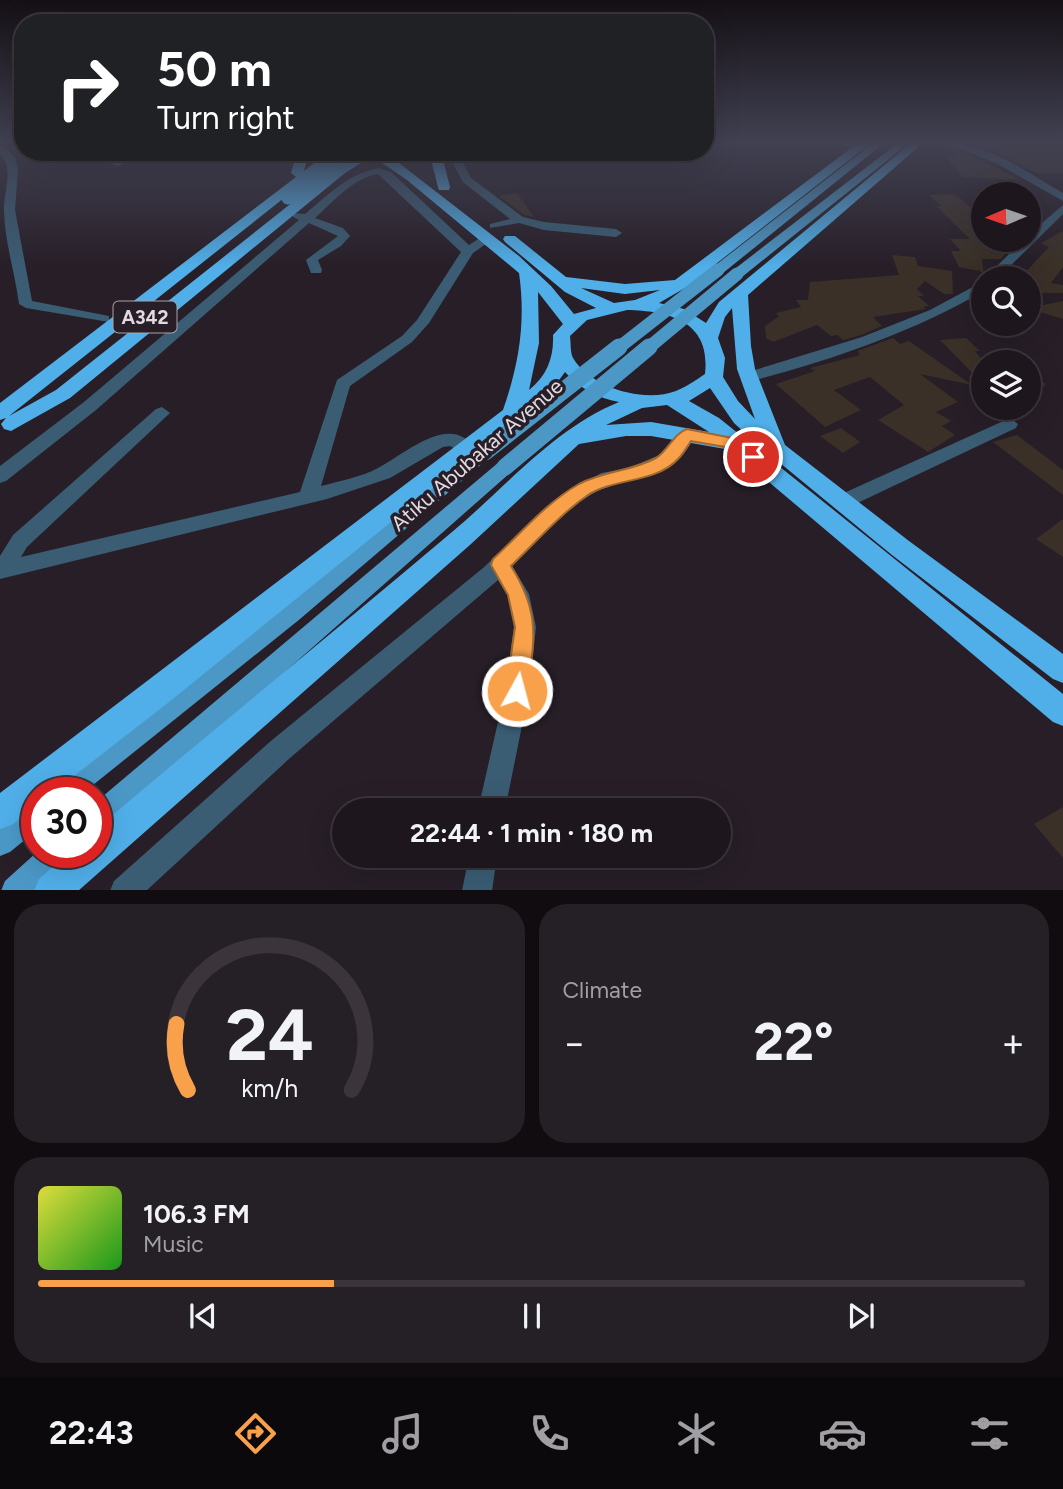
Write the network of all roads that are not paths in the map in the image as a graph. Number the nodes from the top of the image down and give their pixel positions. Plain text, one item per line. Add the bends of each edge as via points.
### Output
1 (11, 185) edge
2 (282, 185) edge
3 (303, 185) edge
4 (306, 185) edge
5 (315, 185) edge
6 (347, 185) edge
7 (398, 185) edge
8 (432, 185) edge
9 (440, 185) edge
10 (473, 185) edge
11 (812, 185) edge
12 (826, 185) edge
13 (855, 185) edge
14 (865, 185) edge
15 (1040, 185) edge
16 (444, 187) joint
17 (1063, 198) edge
18 (284, 202) junction
19 (1063, 208) edge
20 (306, 217) junction
21 (519, 220) junction
22 (490, 232) junction
23 (616, 233) dead end
24 (468, 251) junction
25 (1003, 266) edge
26 (316, 270) dead end
27 (527, 272) junction
28 (559, 279) junction
29 (202, 282) junction
30 (684, 282) junction
31 (739, 284) junction
32 (228, 286) junction
33 (971, 292) edge
34 (637, 305) junction
35 (608, 307) junction
36 (104, 319) junction
37 (572, 324) junction
38 (711, 336) junction
39 (561, 353) junction
40 (713, 377) junction
41 (748, 377) junction
42 (671, 399) junction
43 (643, 400) junction
44 (162, 413) dead end
45 (512, 413) junction
46 (3, 420) edge
47 (1010, 424) dead end
48 (687, 435) junction
49 (570, 438) junction
50 (736, 443) junction
51 (776, 447) junction
52 (476, 450) junction
53 (0, 476) edge
54 (308, 497) junction
55 (842, 502) junction
56 (500, 565) junction
57 (1, 570) edge
58 (1063, 670) edge
59 (1063, 712) edge
60 (82, 777) edge
61 (495, 798) edge
62 (112, 806) edge
63 (0, 813) edge
64 (21, 826) edge
65 (112, 838) edge
66 (0, 842) edge
67 (42, 868) edge
68 (78, 868) edge
69 (481, 868) edge
70 (16, 890) edge
71 (52, 890) edge
72 (125, 890) edge
73 (477, 890) edge

1 - 36 street via 9,210 26,304
2 - 36 highway
3 - 18 highway, A342
4 - 18 highway, A342, bridge
5 - 18 highway
6 - 20 street
7 - 24 street
8 - 22 highway
9 - 16 highway
10 - 21 street
11 - 30 highway
12 - 52 main road, Atiku Abubakar Avenue, bridge
13 - 31 main road, Atiku Abubakar Avenue
14 - 31 highway
15 - 17 street
16 - 22 highway
18 - 20 street
18 - 29 highway
18 - 46 highway, A342
19 - 25 street
20 - 26 street via 344,236 314,256
20 - 32 street
21 - 22 street
21 - 23 street
22 - 24 street
22 - 27 highway
22 - 28 highway
24 - 54 street via 407,339 343,384
27 - 37 highway
27 - 45 highway via 534,312 531,347
28 - 30 highway via 625,289
28 - 35 highway
29 - 32 street
29 - 46 highway via 64,394
30 - 34 highway
31 - 38 highway
31 - 41 highway
31 - 62 main road, Atiku Abubakar Avenue, bridge via 505,467
32 - 53 street via 90,406
33 - 41 street via 935,313 867,340
34 - 35 highway
34 - 38 highway via 685,316
35 - 37 highway
36 - 46 highway via 23,381
37 - 39 highway via 560,340
38 - 40 highway
39 - 43 highway via 585,384 610,395
39 - 45 highway via 550,382
40 - 42 highway via 696,390
40 - 51 highway via 729,407
41 - 51 highway
42 - 43 highway
42 - 50 highway
43 - 49 highway via 600,418
44 - 57 street via 20,541
45 - 52 highway
47 - 55 street
48 - 49 highway via 626,429
48 - 50 highway
48 - 56 street via 672,456 653,467 607,478 584,490
49 - 65 highway via 481,521
50 - 59 highway
51 - 55 highway
52 - 54 street via 453,440 435,442 376,477
52 - 60 main road, Atiku Abubakar Avenue via 292,612
52 - 63 highway
54 - 57 street
55 - 58 highway
56 - 61 street via 518,594 525,627
56 - 72 street via 281,750
64 - 66 main road
67 - 70 main road
68 - 71 highway
69 - 73 street

